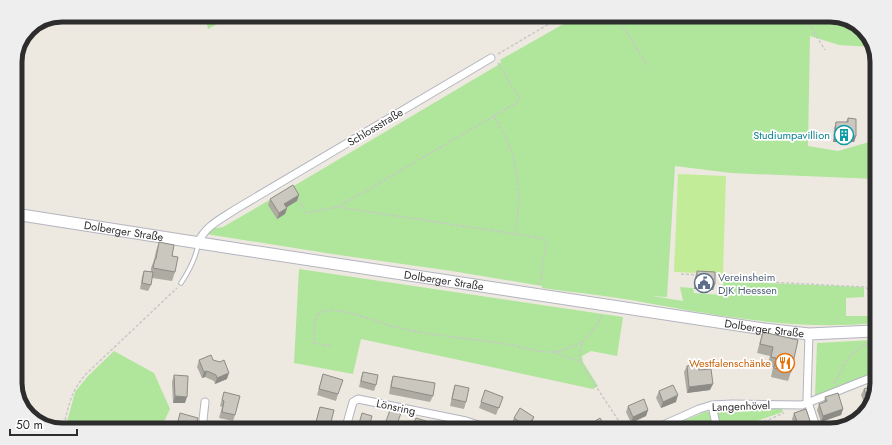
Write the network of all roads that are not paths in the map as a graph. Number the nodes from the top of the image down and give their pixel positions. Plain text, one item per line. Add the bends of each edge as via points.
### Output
1 (493, 57) road end
2 (22, 215) edge
3 (198, 243) junction
4 (181, 283) road end
5 (870, 331) edge
6 (809, 334) junction
7 (870, 377) edge
8 (205, 402) dead end
9 (808, 403) junction
10 (712, 405) junction
11 (204, 423) edge
12 (347, 423) edge
13 (472, 423) edge
14 (668, 423) edge
15 (716, 423) edge
16 (815, 423) edge

1 - 3 street, Schlossstraße via 236,210 206,229
2 - 3 main road, Dolberger Straße
3 - 4 lane via 197,254
3 - 6 main road, Dolberger Straße
5 - 6 main road, Dolberger Straße
6 - 9 street
7 - 9 street, Langenhövel
8 - 11 street
9 - 10 street, Langenhövel
9 - 16 street
10 - 14 street, Langenhövel
10 - 15 street
12 - 13 street, Lönsring via 353,402 358,399

